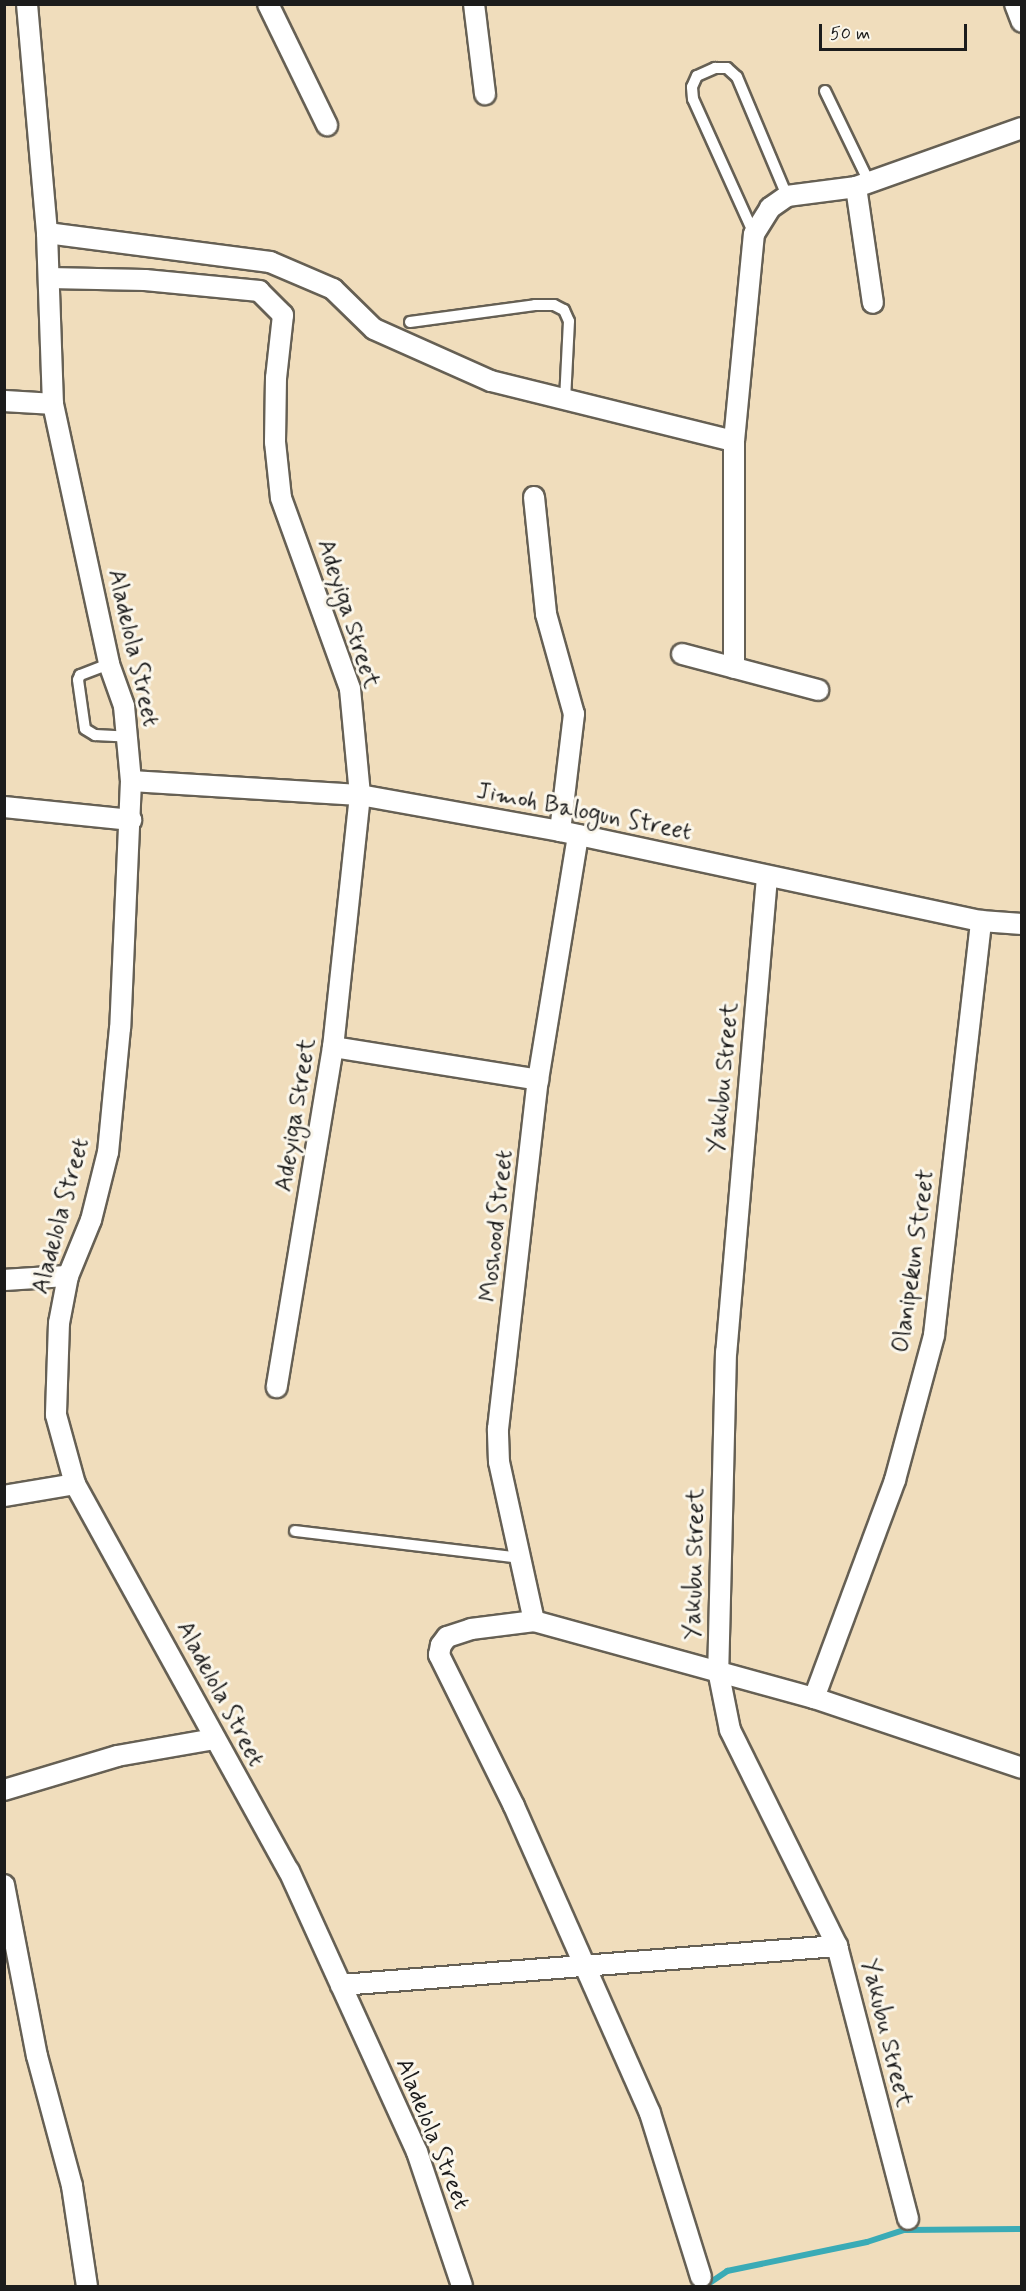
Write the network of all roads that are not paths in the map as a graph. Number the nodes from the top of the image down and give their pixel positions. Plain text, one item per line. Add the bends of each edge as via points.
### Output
1 (27, 4) edge
2 (268, 4) edge
3 (474, 4) edge
4 (1015, 4) edge
5 (1022, 22) edge
6 (825, 91) dead end
7 (485, 94) dead end
8 (327, 125) dead end
9 (1022, 128) edge
10 (863, 184) junction
11 (787, 196) junction
12 (47, 233) junction
13 (754, 234) junction
14 (49, 278) junction
15 (873, 303) dead end
16 (410, 322) dead end
17 (564, 399) junction
18 (4, 401) edge
19 (53, 404) junction
20 (734, 441) junction
21 (534, 497) dead end
22 (682, 654) dead end
23 (109, 664) junction
24 (734, 668) junction
25 (818, 690) dead end
26 (129, 737) junction
27 (131, 781) junction
28 (360, 795) junction
29 (4, 807) edge
30 (131, 820) junction
31 (569, 833) junction
32 (767, 877) junction
33 (981, 921) junction
34 (1022, 924) edge
35 (333, 1047) junction
36 (538, 1080) junction
37 (68, 1276) junction
38 (4, 1280) edge
39 (277, 1387) dead end
40 (75, 1484) junction
41 (4, 1496) edge
42 (295, 1531) dead end
43 (522, 1558) junction
44 (534, 1621) junction
45 (718, 1670) junction
46 (814, 1698) junction
47 (214, 1739) junction
48 (1022, 1768) edge
49 (4, 1790) edge
50 (4, 1885) edge
51 (837, 1946) junction
52 (583, 1963) junction
53 (341, 1985) junction
54 (908, 2219) dead end
55 (701, 2277) dead end
56 (87, 2286) edge
57 (462, 2286) edge

1 - 12 street, Aladelola Street
2 - 8 street
3 - 7 street
4 - 5 street
6 - 10 lane
9 - 10 street
10 - 11 street
10 - 15 street
11 - 13 street via 770,207
11 - 13 lane via 737,77 727,68 715,68 697,76 692,87 693,99
12 - 14 street, Aladelola Street
12 - 17 street via 205,250 270,262 333,289 374,329 432,358 491,381
13 - 20 street
14 - 19 street, Aladelola Street
14 - 28 street, Adeyiga Street via 145,280 259,291 283,315 275,442 281,498 350,689
16 - 17 lane via 535,305 554,305 564,310 569,321
17 - 20 street
18 - 19 street
19 - 23 street, Aladelola Street
20 - 24 street
21 - 31 street, Moshood Street via 546,614 574,714
22 - 24 street
23 - 26 street, Aladelola Street via 124,706
23 - 26 lane via 81,675 78,680 85,729 94,735
24 - 25 street
26 - 27 street, Aladelola Street
27 - 28 street, Jimoh Balogun Street
27 - 30 street, Aladelola Street
28 - 31 street, Jimoh Balogun Street
28 - 35 street, Adeyiga Street
29 - 30 street
30 - 37 street, Aladelola Street via 120,1028 108,1152 91,1220
31 - 32 street, Jimoh Balogun Street
31 - 36 street, Moshood Street
32 - 33 street, Jimoh Balogun Street
32 - 45 street, Yakubu Street via 726,1352
33 - 34 street, Jimoh Balogun Street
33 - 46 street, Olanipekun Street via 934,1335 895,1480
35 - 36 street
35 - 39 street, Adeyiga Street
36 - 43 street, Moshood Street via 498,1429 499,1462
37 - 38 street
37 - 40 street, Aladelola Street via 59,1323 57,1415
40 - 41 street
40 - 47 street, Aladelola Street
42 - 43 lane
43 - 44 street, Moshood Street
44 - 45 street
44 - 52 street via 471,1629 447,1637 439,1655 514,1806
45 - 46 street
45 - 51 street, Yakubu Street via 730,1731
46 - 48 street
47 - 49 street via 117,1756
47 - 53 street, Aladelola Street via 289,1871
50 - 56 street via 37,2056 72,2186
51 - 52 street
51 - 54 street, Yakubu Street
52 - 53 street
52 - 55 street via 650,2113
53 - 57 street, Aladelola Street via 417,2152

